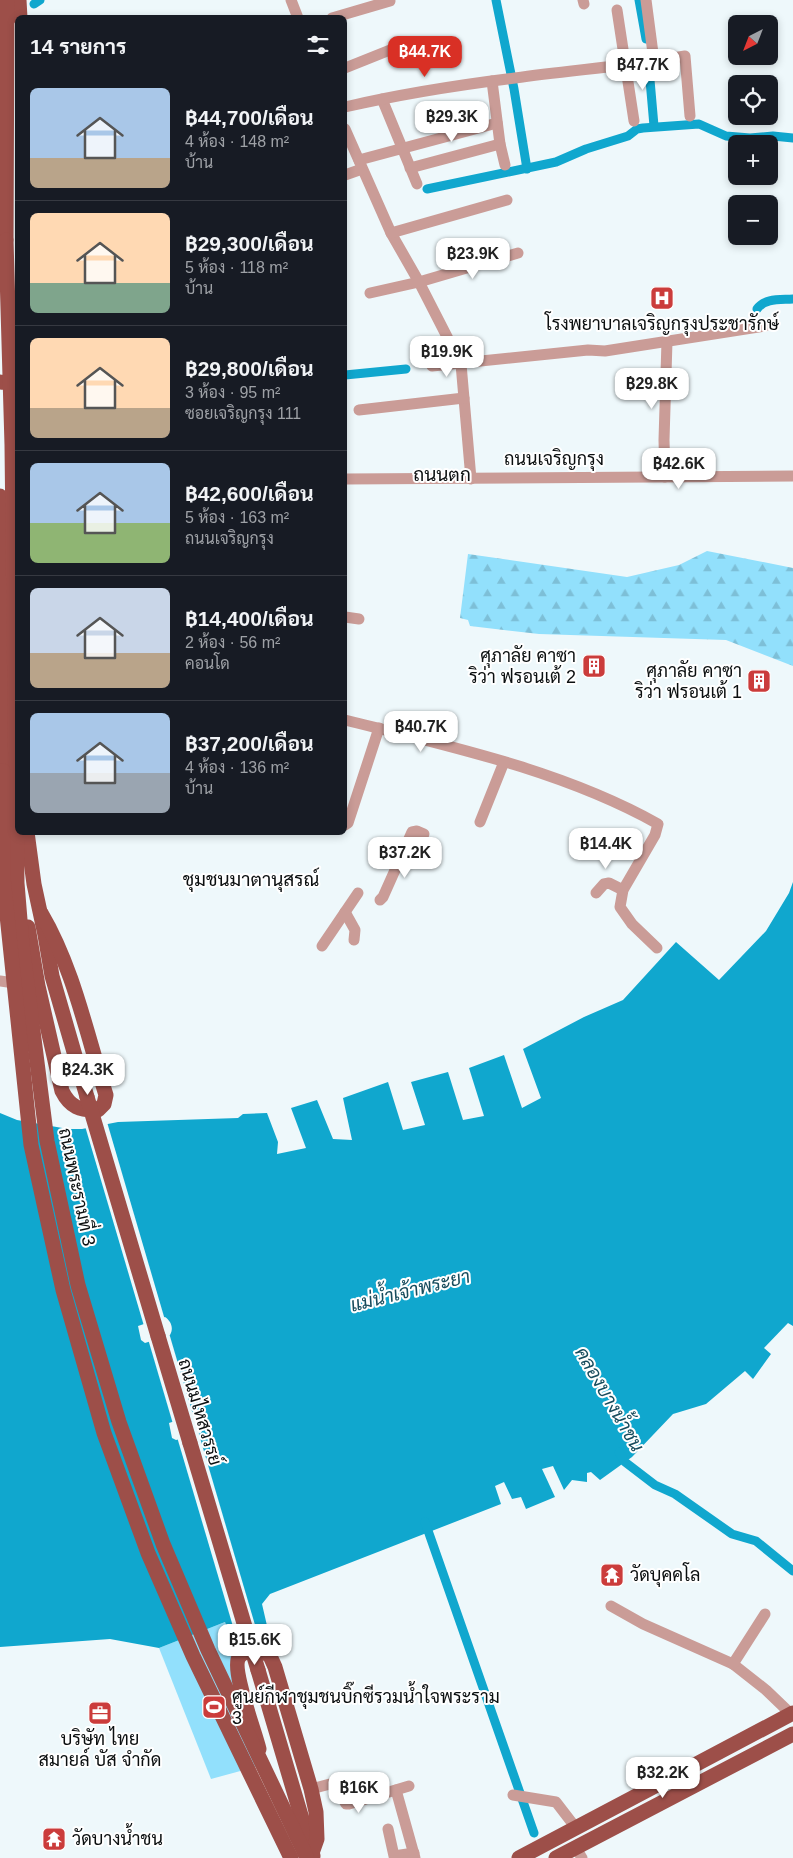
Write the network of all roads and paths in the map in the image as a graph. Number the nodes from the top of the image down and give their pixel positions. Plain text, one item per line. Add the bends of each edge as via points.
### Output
1 (7, 0) edge
2 (19, 0) edge
3 (291, 0) edge
4 (646, 0) edge
5 (390, 1) dead end
6 (617, 10) dead end
7 (20, 15) edge
8 (297, 15) edge
9 (342, 15) edge
10 (410, 42) dead end
11 (650, 62) junction
12 (626, 64) junction
13 (347, 67) edge
14 (492, 81) junction
15 (382, 99) junction
16 (347, 108) edge
17 (690, 116) dead end
18 (634, 121) dead end
19 (497, 122) junction
20 (347, 133) edge
21 (500, 144) junction
22 (402, 148) junction
23 (504, 164) dead end
24 (360, 165) junction
25 (410, 168) junction
26 (347, 174) edge
27 (417, 184) dead end
28 (507, 200) dead end
29 (391, 233) junction
30 (518, 253) dead end
31 (419, 282) junction
32 (370, 293) dead end
33 (765, 326) dead end
34 (667, 341) junction
35 (461, 364) junction
36 (432, 366) dead end
37 (15, 374) edge
38 (0, 382) edge
39 (464, 398) junction
40 (360, 410) dead end
41 (15, 430) edge
42 (12, 445) junction
43 (793, 476) edge
44 (665, 477) junction
45 (471, 478) junction
46 (347, 479) edge
47 (15, 480) edge
48 (0, 481) edge
49 (15, 493) edge
50 (0, 496) edge
51 (347, 617) edge
52 (359, 619) dead end
53 (15, 708) edge
54 (347, 720) edge
55 (378, 728) junction
56 (504, 762) junction
57 (2, 765) edge
58 (0, 802) edge
59 (480, 822) dead end
60 (347, 824) edge
61 (424, 834) dead end
62 (16, 835) edge
63 (27, 835) edge
64 (375, 848) dead end
65 (400, 858) junction
66 (623, 890) junction
67 (358, 893) dead end
68 (596, 893) dead end
69 (380, 900) dead end
70 (345, 912) junction
71 (41, 913) junction
72 (28, 927) junction
73 (354, 940) dead end
74 (322, 946) dead end
75 (657, 948) dead end
76 (52, 976) junction
77 (0, 982) edge
78 (38, 986) junction
79 (611, 1606) dead end
80 (765, 1614) dead end
81 (733, 1664) junction
82 (792, 1715) edge
83 (793, 1734) edge
84 (409, 1786) dead end
85 (311, 1789) junction
86 (396, 1790) junction
87 (513, 1795) dead end
88 (576, 1828) junction
89 (388, 1830) dead end
90 (579, 1853) edge
91 (415, 1856) edge
92 (310, 1857) edge
93 (290, 1858) edge
94 (520, 1858) edge
95 (556, 1858) edge

1 - 42 main road, ถนนพระรามที่ 3, bridge via 6,240
2 - 7 main road
3 - 8 street
4 - 11 street
5 - 9 street
6 - 12 street
10 - 13 street
11 - 12 street
11 - 17 street via 686,56
12 - 14 street
12 - 18 street
14 - 15 street
14 - 19 street
15 - 16 street
15 - 22 street
19 - 21 street
19 - 22 street
20 - 24 street
21 - 23 street
21 - 25 street
22 - 24 street
22 - 25 street
24 - 26 street
24 - 29 street
25 - 27 street
28 - 29 street
29 - 31 street
30 - 31 street
31 - 32 street
31 - 35 street
33 - 34 street
34 - 35 street via 605,351 588,350
34 - 44 street
35 - 36 street
35 - 39 street
37 - 38 main road via 12,380
39 - 40 street
39 - 45 street
41 - 42 main road, bridge
42 - 53 main road, ถนนพระรามที่ 3, bridge
43 - 44 street, ถนนเจริญกรุง
44 - 45 street, ถนนเจริญกรุง
45 - 46 street, ถนนเจริญกรุง
47 - 48 main road
49 - 50 main road
50 - 57 main road, ถนนพระรามที่ 3
51 - 52 street
54 - 55 street
55 - 56 street
55 - 60 street
56 - 59 street
56 - 66 street via 547,775 640,813 658,824 655,835
57 - 93 main road, ถนนพระรามที่ 3, bridge via 3,878 31,1145 63,1290 104,1433 148,1552 193,1656
58 - 72 main road, ถนนมไหสวรรย์ via 7,851
61 - 65 street via 412,832
62 - 92 main road, ถนนพระรามที่ 3, bridge via 22,944 46,1141 78,1285 119,1422 163,1544 208,1650
63 - 71 main road, ถนนมไหสวรรย์
64 - 65 street
65 - 69 street
66 - 68 street via 609,883
66 - 75 street via 620,907 624,914
67 - 70 street
70 - 73 street via 355,930
70 - 74 street
71 - 76 main road, ถนนมไหสวรรย์
71 - 78 main road via 65,964 106,1094 104,1104 98,1110 86,1111 66,1100
72 - 76 main road, ถนนมไหสวรรย์
72 - 78 main road
76 - 92 main road, ถนนมไหสวรรย์, bridge via 258,1670
77 - 78 street
79 - 81 street
80 - 81 street
81 - 82 street
82 - 88 main road
83 - 90 main road
84 - 86 street
85 - 86 street via 334,1783 346,1804
85 - 92 main road via 317,1839
85 - 92 main road via 270,1656 260,1649 243,1653 236,1664 240,1686 254,1727 268,1789 284,1829
86 - 91 street
87 - 88 street via 556,1802
88 - 94 main road
89 - 91 street via 394,1856
90 - 95 main road

